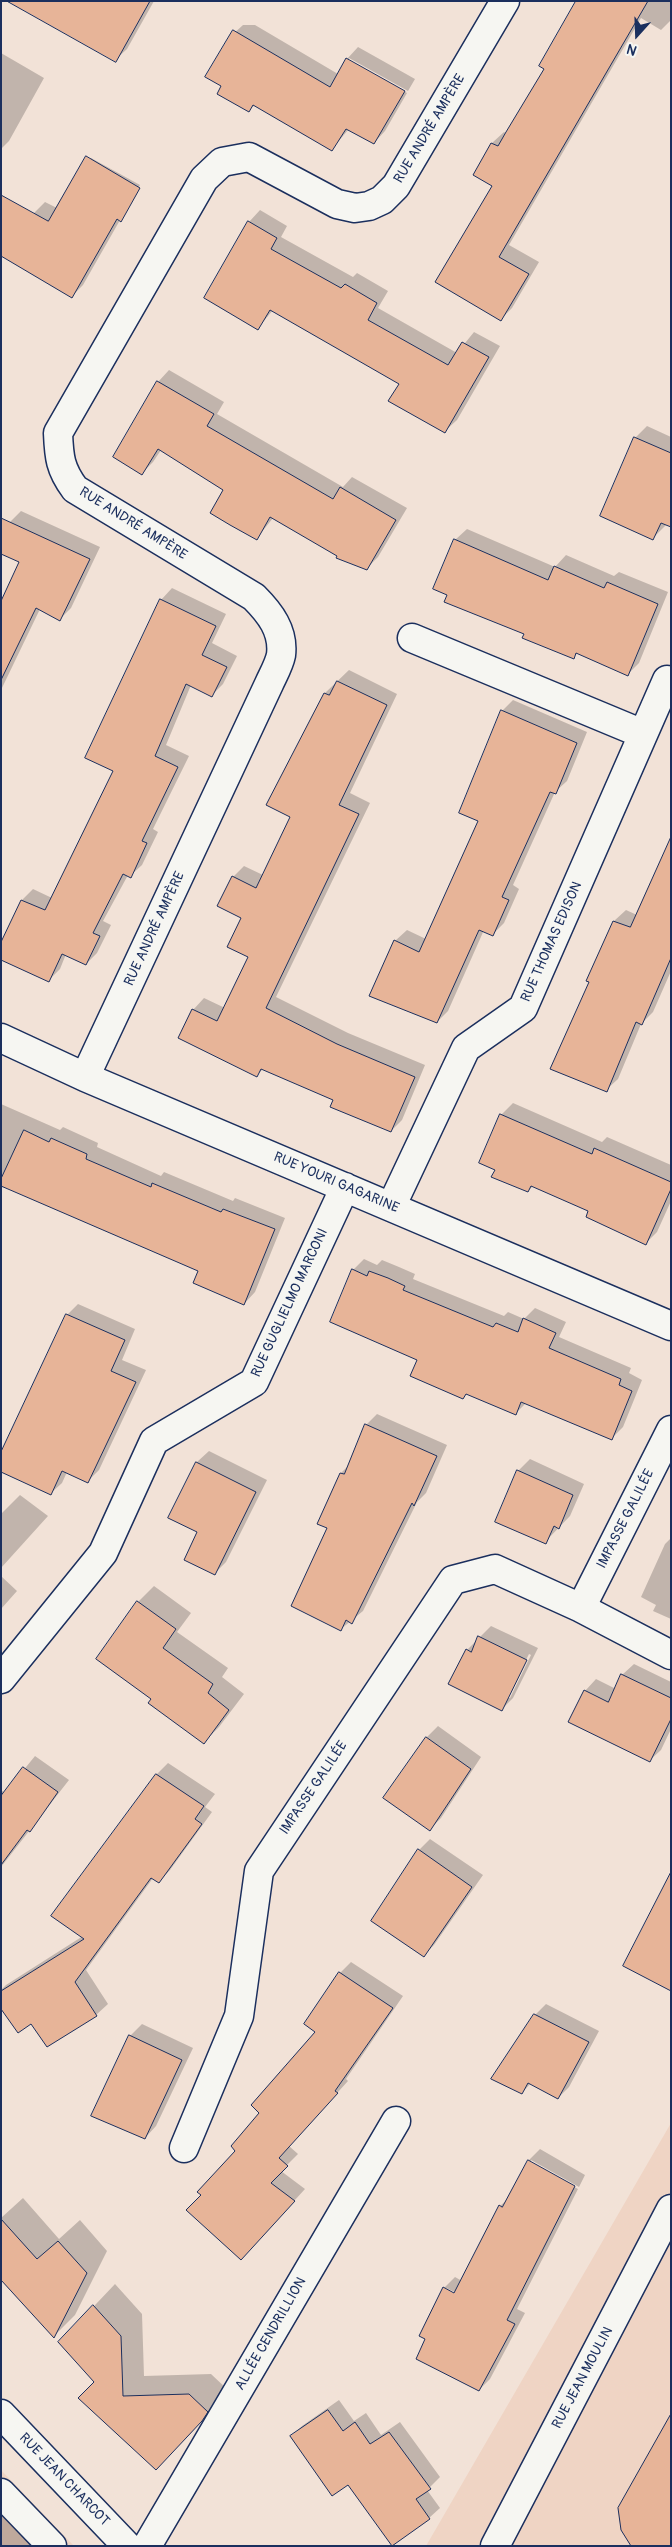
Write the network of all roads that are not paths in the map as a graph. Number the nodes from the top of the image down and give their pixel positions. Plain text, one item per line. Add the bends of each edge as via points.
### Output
1 (505, 1) edge
2 (412, 638) dead end
3 (667, 680) dead end
4 (644, 734) junction
5 (1, 1038) edge
6 (85, 1077) junction
7 (345, 1187) junction
8 (391, 1207) junction
9 (671, 1326) edge
10 (671, 1430) edge
11 (581, 1608) junction
12 (671, 1655) edge
13 (1, 1679) edge
14 (396, 2121) dead end
15 (184, 2148) dead end
16 (671, 2209) edge
17 (1, 2414) edge
18 (1, 2493) edge
19 (52, 2546) edge
20 (128, 2546) edge
21 (147, 2546) edge
22 (495, 2546) edge

1 - 6 street, RUE ANDRÉ AMPÈRE via 396,186 382,200 355,208 337,204 249,158 222,162 204,179 58,433 63,473 75,489 254,598 267,610 278,628 281,655
2 - 4 street
3 - 4 street, RUE THOMAS EDISON
4 - 8 street, RUE THOMAS EDISON via 523,1008 466,1048
5 - 6 street, RUE YOURI GAGARINE
6 - 7 street, RUE YOURI GAGARINE
7 - 8 street, RUE YOURI GAGARINE
7 - 13 street, RUE GUGLIELMO MARCONI via 254,1382 154,1440 103,1553
8 - 9 street, RUE YOURI GAGARINE
10 - 11 street, IMPASSE GALILÉE
11 - 12 street, IMPASSE GALILÉE
11 - 15 street, IMPASSE GALILÉE via 495,1569 453,1580 258,1871 239,2016
14 - 21 street, ALLÉE CENDRILLION
16 - 22 street, RUE JEAN MOULIN
17 - 20 street, RUE JEAN CHARCOT
18 - 19 street

